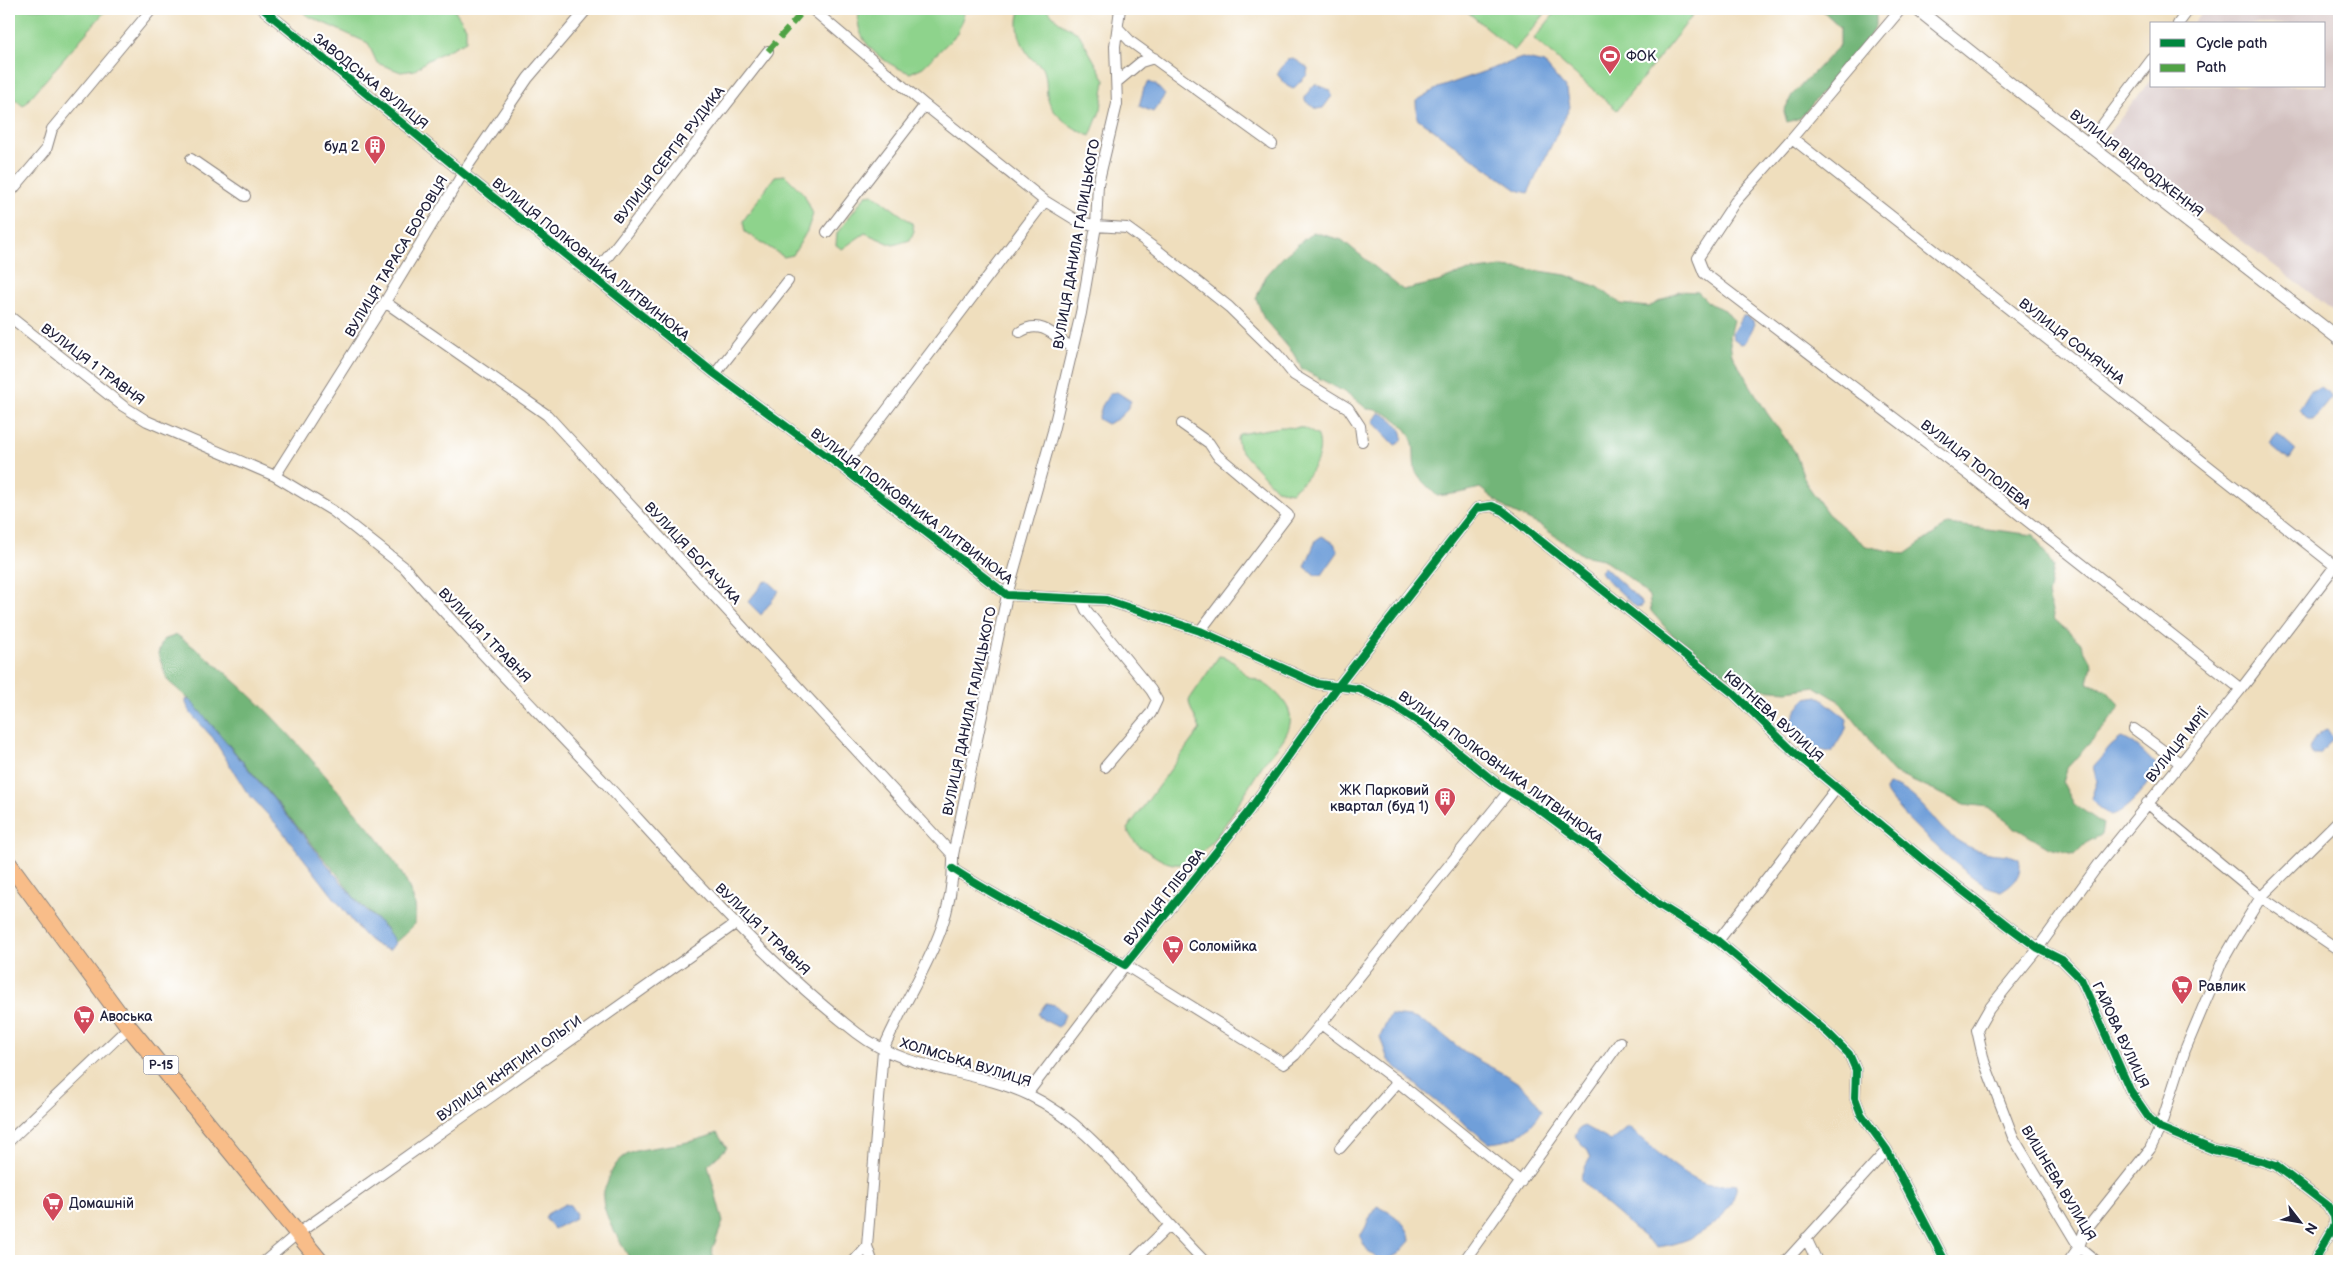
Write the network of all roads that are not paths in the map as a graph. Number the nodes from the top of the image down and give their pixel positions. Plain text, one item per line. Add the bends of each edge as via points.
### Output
1 (152, 9) edge
2 (263, 9) edge
3 (587, 9) edge
4 (812, 9) edge
5 (1120, 9) edge
6 (1901, 9) edge
7 (1917, 9) edge
8 (2189, 9) edge
9 (2179, 22) edge
10 (1118, 28) junction
11 (768, 51) dead end
12 (1154, 58) junction
13 (2150, 62) edge
14 (1118, 81) junction
15 (924, 105) junction
16 (1792, 138) junction
17 (1272, 144) dead end
18 (2088, 144) junction
19 (190, 160) dead end
20 (463, 173) junction
21 (9, 194) edge
22 (245, 196) dead end
23 (1045, 202) junction
24 (1096, 226) junction
25 (827, 232) dead end
26 (592, 277) junction
27 (788, 281) dead end
28 (385, 302) junction
29 (9, 316) edge
30 (1020, 332) dead end
31 (2339, 339) edge
32 (1072, 349) junction
33 (715, 374) junction
34 (1182, 424) dead end
35 (1362, 441) dead end
36 (843, 468) junction
37 (274, 476) junction
38 (1492, 506) joint
39 (2337, 563) edge
40 (1007, 595) junction
41 (1080, 598) junction
42 (1200, 631) junction
43 (1339, 685) junction
44 (2241, 689) junction
45 (2134, 729) dead end
46 (2180, 763) junction
47 (1105, 766) dead end
48 (1836, 789) junction
49 (1509, 791) junction
50 (2147, 803) junction
51 (2339, 820) edge
52 (953, 855) junction
53 (9, 864) edge
54 (953, 870) junction
55 (2261, 897) junction
56 (735, 924) junction
57 (1718, 941) junction
58 (2038, 948) junction
59 (2339, 950) edge
60 (1125, 965) junction
61 (1322, 1024) junction
62 (129, 1026) junction
63 (1977, 1030) joint
64 (1620, 1042) dead end
65 (883, 1050) junction
66 (1398, 1082) junction
67 (1027, 1094) junction
68 (2160, 1128) junction
69 (9, 1141) edge
70 (1340, 1148) dead end
71 (1887, 1150) junction
72 (1521, 1182) junction
73 (1170, 1225) junction
74 (297, 1234) junction
75 (1806, 1238) junction
76 (867, 1246) junction
77 (2079, 1247) junction
78 (265, 1261) edge
79 (320, 1261) edge
80 (854, 1261) edge
81 (872, 1261) edge
82 (1133, 1261) edge
83 (1204, 1261) edge
84 (1464, 1261) edge
85 (1786, 1261) edge
86 (1817, 1261) edge
87 (1945, 1261) edge
88 (2069, 1261) edge
89 (2096, 1261) edge
90 (2314, 1261) edge

1 - 21 street via 52,129 46,150
2 - 20 street, ЗАВОДСЬКА ВУЛИЦЯ
3 - 20 street, ВУЛИЦЯ ТАРАСА БОРОВЦЯ via 528,78
4 - 15 street
5 - 10 street, ВУЛИЦЯ ДАНИЛА ГАЛИЦЬКОГО
6 - 16 street
7 - 18 street, ВУЛИЦЯ ВІДРОДЖЕННЯ
8 - 9 street
10 - 12 street
10 - 14 street, ВУЛИЦЯ ДАНИЛА ГАЛИЦЬКОГО via 1115,46
11 - 26 street, ВУЛИЦЯ СЕРГІЯ РУДИКА
12 - 14 street via 1141,62
12 - 17 street
13 - 18 street
14 - 24 street, ВУЛИЦЯ ДАНИЛА ГАЛИЦЬКОГО via 1117,104 1098,184
15 - 23 street
15 - 25 street
16 - 39 street, ВУЛИЦЯ СОНЯЧНА
16 - 44 street, ВУЛИЦЯ ТОПОЛЕВА via 1735,202 1698,258 1704,273 1969,475
18 - 31 street, ВУЛИЦЯ ВІДРОДЖЕННЯ
19 - 22 street
20 - 26 street, ВУЛИЦЯ ПОЛКОВНИКА ЛИТВИНЮКА
20 - 28 street, ВУЛИЦЯ ТАРАСА БОРОВЦЯ
23 - 24 street via 1076,220
23 - 36 street
24 - 32 street, ВУЛИЦЯ ДАНИЛА ГАЛИЦЬКОГО
24 - 35 street via 1127,228 1229,307 1294,375 1348,408 1360,426
26 - 33 street, ВУЛИЦЯ ПОЛКОВНИКА ЛИТВИНЮКА
27 - 33 street
28 - 37 street, ВУЛИЦЯ ТАРАСА БОРОВЦЯ
28 - 52 street, ВУЛИЦЯ БОГАЧУКА via 547,415
29 - 37 street, ВУЛИЦЯ 1 ТРАВНЯ via 123,406 147,421
30 - 32 street via 1029,326 1039,326
32 - 40 street, ВУЛИЦЯ ДАНИЛА ГАЛИЦЬКОГО via 1053,431
33 - 36 street, ВУЛИЦЯ ПОЛКОВНИКА ЛИТВИНЮКА
34 - 42 street via 1288,515
36 - 40 street, ВУЛИЦЯ ПОЛКОВНИКА ЛИТВИНЮКА
37 - 56 street, ВУЛИЦЯ 1 ТРАВНЯ via 333,511 404,568
38 - 43 street, ВУЛИЦЯ ГЛІБОВА via 1477,508
38 - 48 street, КВІТНЕВА ВУЛИЦЯ via 1503,511 1733,693
39 - 44 street, ВУЛИЦЯ МРІЇ
40 - 41 street, ВУЛИЦЯ ПОЛКОВНИКА ЛИТВИНЮКА
40 - 52 street, ВУЛИЦЯ ДАНИЛА ГАЛИЦЬКОГО
41 - 42 street, ВУЛИЦЯ ПОЛКОВНИКА ЛИТВИНЮКА via 1106,600
41 - 47 street via 1157,700 1151,713
42 - 43 street, ВУЛИЦЯ ПОЛКОВНИКА ЛИТВИНЮКА via 1318,684
43 - 49 street, ВУЛИЦЯ ПОЛКОВНИКА ЛИТВИНЮКА via 1359,689 1393,705
43 - 60 street, ВУЛИЦЯ ГЛІБОВА via 1249,811
44 - 46 street, ВУЛИЦЯ МРІЇ
45 - 46 street
46 - 50 street, ВУЛИЦЯ МРІЇ
48 - 57 street
48 - 58 street, КВІТНЕВА ВУЛИЦЯ
49 - 57 street, ВУЛИЦЯ ПОЛКОВНИКА ЛИТВИНЮКА via 1594,850 1658,904
49 - 61 street
50 - 55 street
50 - 58 street, ВУЛИЦЯ МРІЇ
51 - 55 street
52 - 54 street, ВУЛИЦЯ ДАНИЛА ГАЛИЦЬКОГО
53 - 62 main road, Р-15
54 - 60 street, ВУЛИЦЯ ГЛІБОВА
54 - 65 street, ВУЛИЦЯ ДАНИЛА ГАЛИЦЬКОГО via 944,922
55 - 59 street
55 - 68 street via 2222,962 2185,1050
56 - 65 street, ВУЛИЦЯ 1 ТРАВНЯ via 808,992 858,1034
56 - 74 street, ВУЛИЦЯ КНЯГИНІ ОЛЬГИ
57 - 71 street, ВУЛИЦЯ ПОЛКОВНИКА ЛИТВИНЮКА via 1849,1054 1856,1070 1855,1098 1861,1114
58 - 63 street, ВУЛИЦЯ МРІЇ via 1989,1009
58 - 68 street, ГАЙОВА ВУЛИЦЯ via 2062,960 2081,978 2130,1090
60 - 61 street via 1284,1064
60 - 67 street
61 - 66 street
62 - 69 street
62 - 74 main road, Р-15
63 - 77 street, ВИШНЕВА ВУЛИЦЯ via 1984,1061 2013,1137
64 - 72 street
65 - 67 street, ХОЛМСЬКА ВУЛИЦЯ via 910,1062
65 - 76 street, ВУЛИЦЯ ДАНИЛА ГАЛИЦЬКОГО
66 - 70 street
66 - 72 street
67 - 73 street, ХОЛМСЬКА ВУЛИЦЯ via 1079,1128 1109,1156
68 - 77 street via 2150,1149 2084,1232
68 - 90 street, ГАЙОВА ВУЛИЦЯ via 2214,1150 2276,1166 2327,1205 2335,1225
71 - 75 street
71 - 87 street, ВУЛИЦЯ ПОЛКОВНИКА ЛИТВИНЮКА
72 - 84 street
73 - 82 street
73 - 83 street, ХОЛМСЬКА ВУЛИЦЯ
74 - 78 street, ВУЛИЦЯ КНЯГИНІ ОЛЬГИ
74 - 79 main road, Р-15
75 - 85 street
75 - 86 street
76 - 80 street
76 - 81 street
77 - 88 street
77 - 89 street, ВИШНЕВА ВУЛИЦЯ

